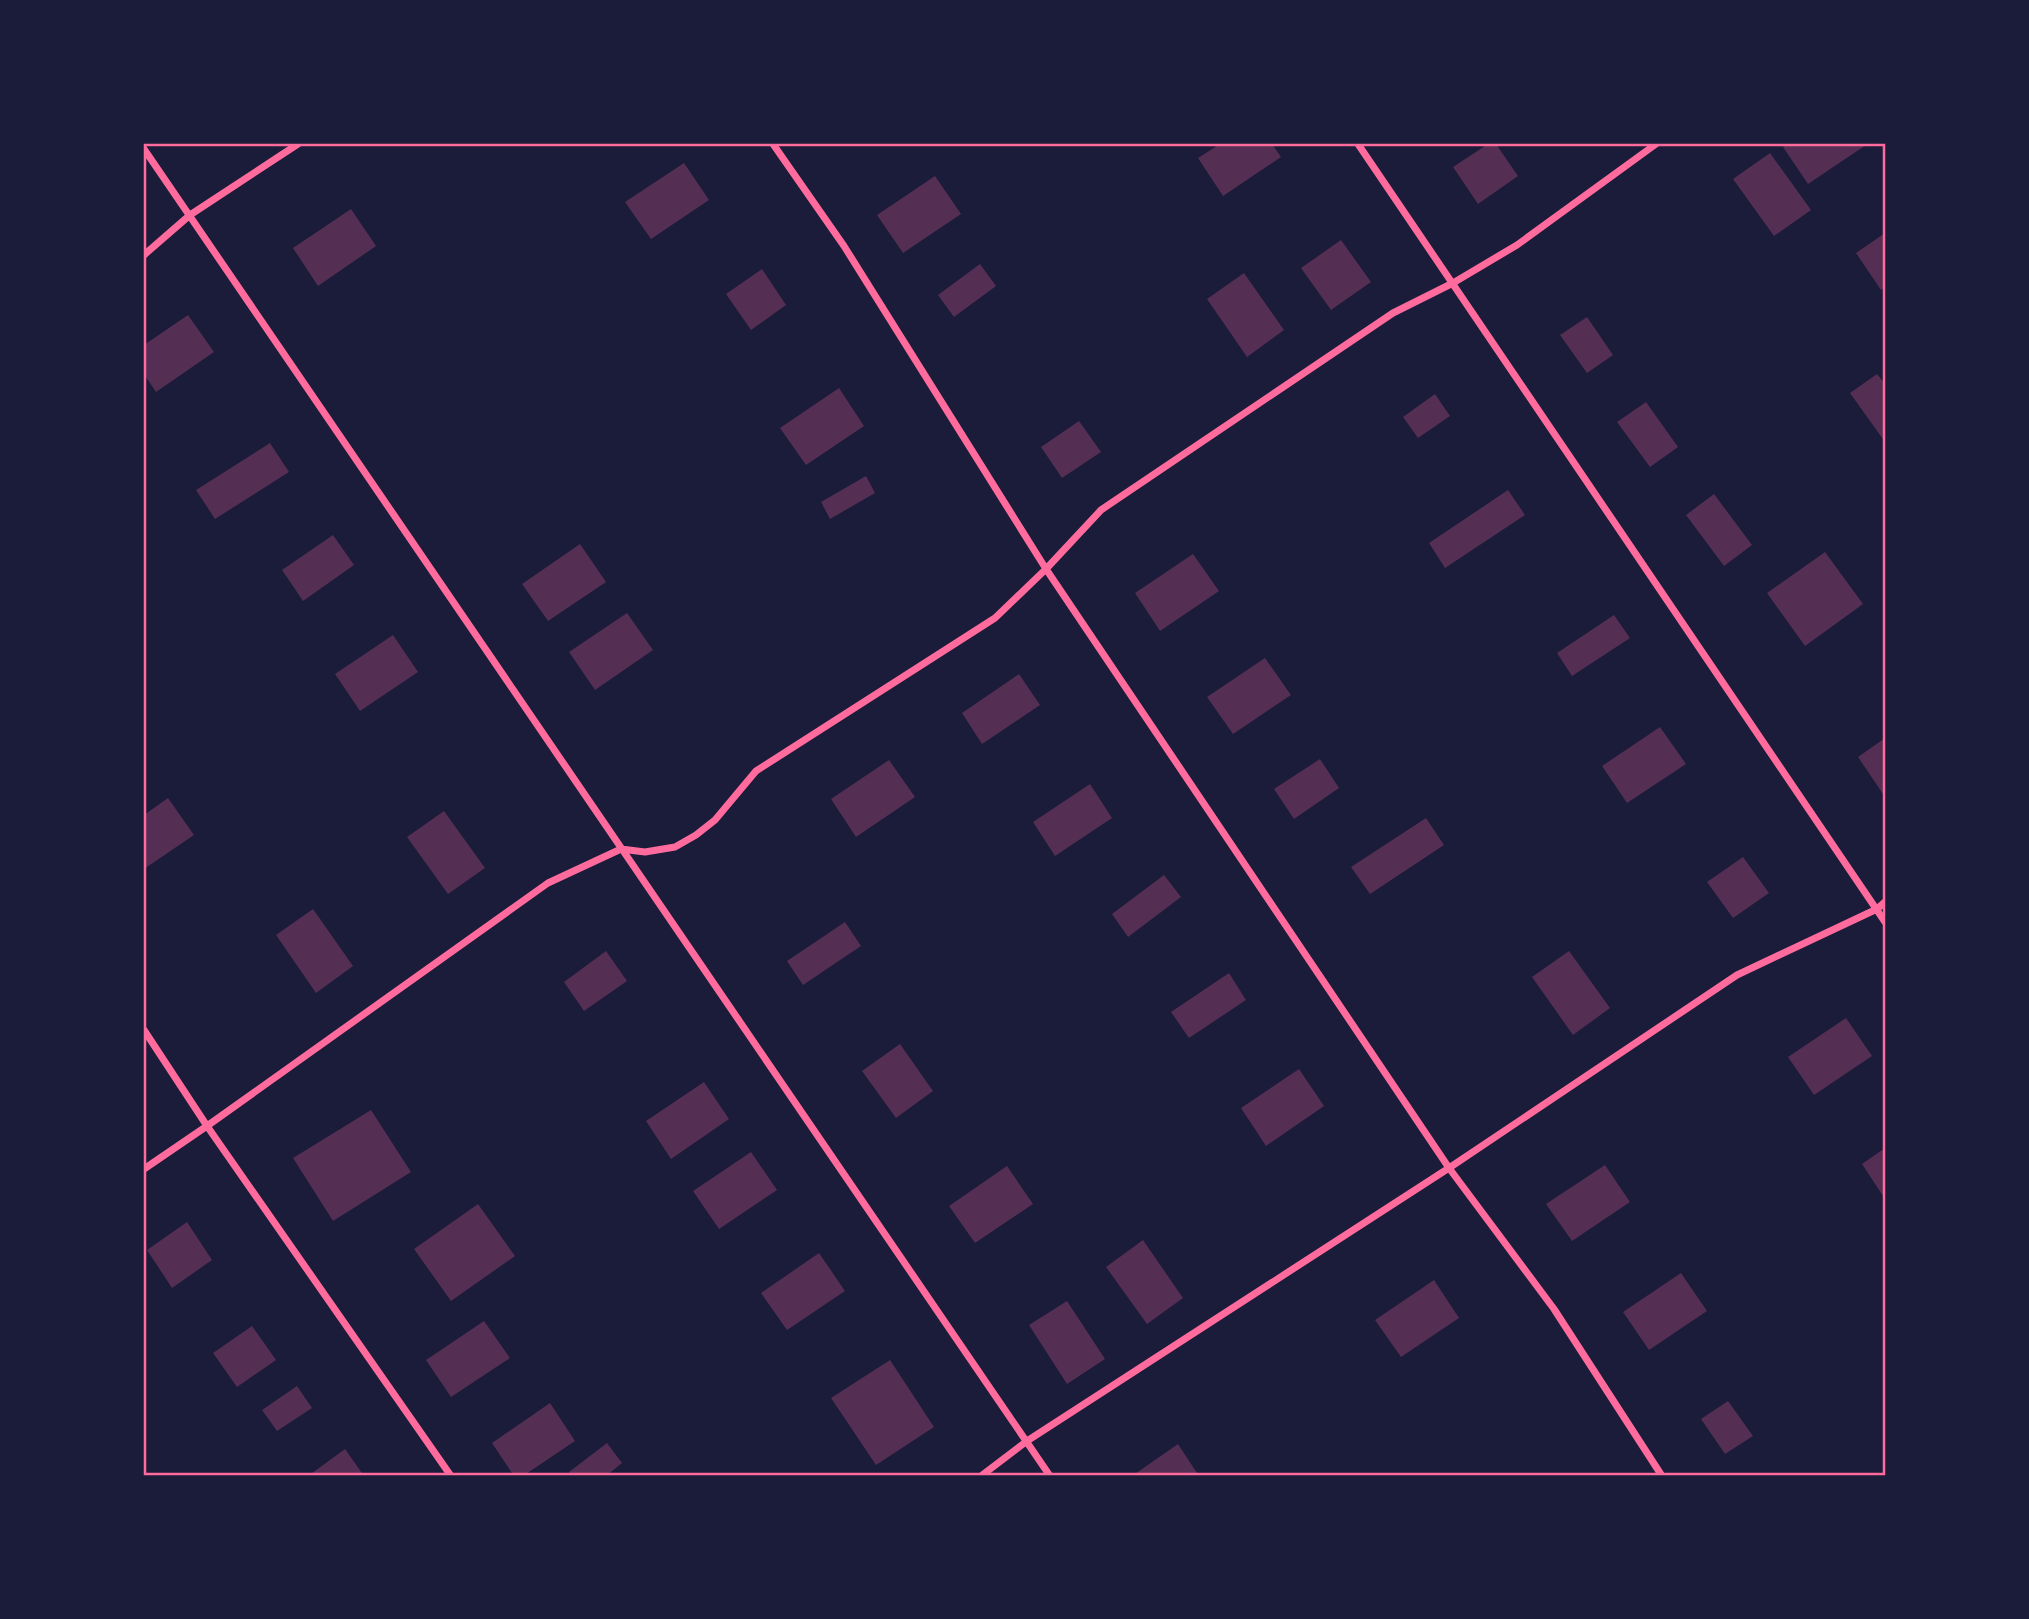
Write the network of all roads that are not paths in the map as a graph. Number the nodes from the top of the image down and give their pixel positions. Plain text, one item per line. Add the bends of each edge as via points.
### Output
1 (298, 144) edge
2 (773, 144) edge
3 (1358, 144) edge
4 (1656, 144) edge
5 (144, 149) edge
6 (190, 215) junction
7 (144, 255) edge
8 (1453, 283) junction
9 (1046, 569) junction
10 (621, 849) junction
11 (1885, 902) edge
12 (1877, 909) junction
13 (1885, 922) edge
14 (144, 1030) edge
15 (207, 1126) junction
16 (1449, 1168) junction
17 (144, 1169) edge
18 (1027, 1441) junction
19 (451, 1475) edge
20 (981, 1475) edge
21 (1050, 1475) edge
22 (1662, 1475) edge

1 - 6 street
2 - 9 street via 844,246
3 - 8 street
4 - 8 street via 1517,245
5 - 6 street
6 - 7 street
6 - 10 street
8 - 9 street via 1393,313 1101,510
8 - 12 street
9 - 10 street via 995,618 756,771 715,820 696,835 665,849
9 - 16 street
10 - 15 street via 548,883
10 - 18 street
11 - 12 street
12 - 13 street
12 - 16 street via 1737,975
14 - 15 street
15 - 17 street
15 - 19 street
16 - 18 street
16 - 22 street via 1554,1309
18 - 20 street
18 - 21 street

